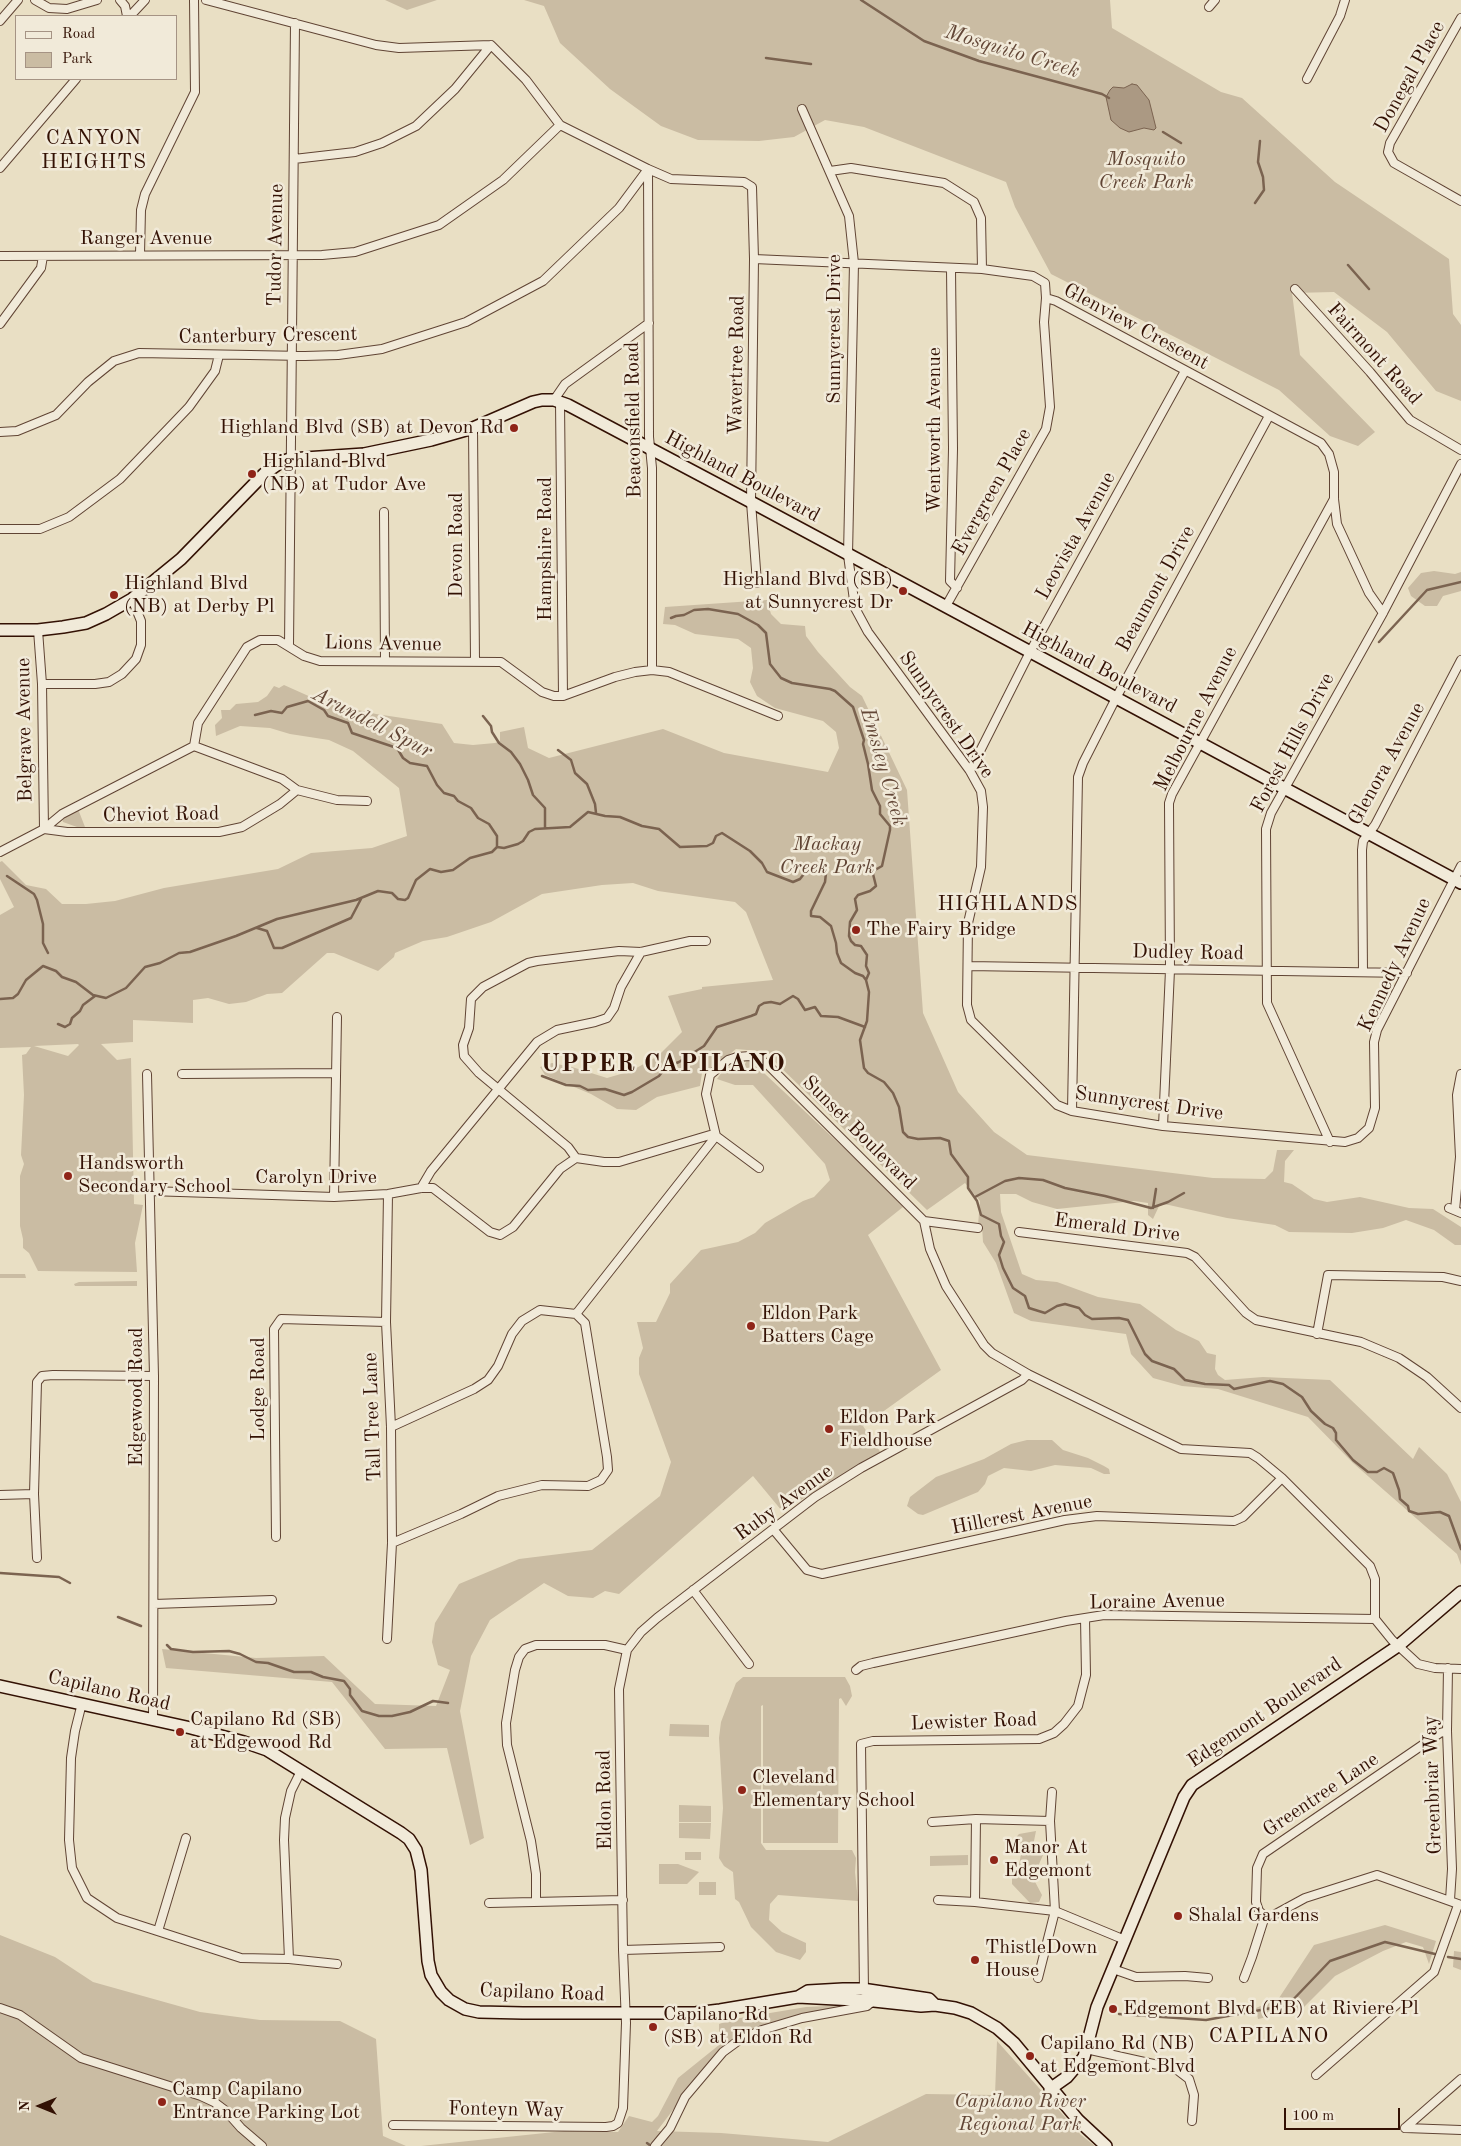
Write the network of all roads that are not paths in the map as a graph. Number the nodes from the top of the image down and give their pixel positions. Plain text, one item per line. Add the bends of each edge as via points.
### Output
1 (18, 0) edge
2 (35, 0) edge
3 (97, 0) edge
4 (120, 0) edge
5 (145, 0) edge
6 (194, 0) edge
7 (206, 0) edge
8 (1215, 0) edge
9 (1344, 0) edge
10 (1209, 7) dead end
11 (129, 15) edge
12 (130, 15) edge
13 (1461, 18) edge
14 (0, 21) edge
15 (295, 23) junction
16 (491, 45) junction
17 (1307, 79) dead end
18 (75, 80) edge
19 (802, 109) dead end
20 (560, 125) junction
21 (294, 159) junction
22 (0, 168) edge
23 (648, 169) junction
24 (830, 170) junction
25 (1461, 201) edge
26 (140, 254) junction
27 (292, 255) junction
28 (0, 256) edge
29 (43, 256) junction
30 (754, 259) junction
31 (854, 262) junction
32 (951, 269) junction
33 (982, 269) junction
34 (1294, 289) dead end
35 (1046, 298) junction
36 (649, 323) junction
37 (0, 324) edge
38 (219, 355) junction
39 (291, 355) junction
40 (1185, 371) junction
41 (557, 401) junction
42 (1269, 416) junction
43 (473, 428) junction
44 (0, 432) edge
45 (650, 449) junction
46 (1461, 450) edge
47 (290, 458) junction
48 (1461, 464) edge
49 (1334, 499) junction
50 (751, 502) junction
51 (384, 512) dead end
52 (0, 529) edge
53 (848, 555) junction
54 (757, 583) dead end
55 (957, 588) junction
56 (132, 598) junction
57 (946, 606) junction
58 (1383, 613) junction
59 (0, 630) edge
60 (38, 630) junction
61 (289, 646) junction
62 (1030, 652) junction
63 (385, 661) junction
64 (475, 661) junction
65 (1460, 663) edge
66 (652, 670) junction
67 (42, 684) junction
68 (563, 696) junction
69 (1116, 698) junction
70 (778, 716) dead end
71 (1199, 743) junction
72 (194, 746) junction
73 (970, 771) junction
74 (1285, 788) junction
75 (297, 790) junction
76 (367, 802) dead end
77 (44, 829) junction
78 (1369, 833) junction
79 (0, 852) edge
80 (1461, 866) edge
81 (1458, 881) edge
82 (706, 941) dead end
83 (641, 952) junction
84 (968, 966) junction
85 (1075, 968) junction
86 (1170, 970) junction
87 (1268, 970) junction
88 (1363, 972) junction
89 (1407, 973) junction
90 (336, 1017) dead end
91 (147, 1074) dead end
92 (182, 1074) dead end
93 (335, 1074) junction
94 (1461, 1074) edge
95 (499, 1089) junction
96 (1072, 1111) junction
97 (1163, 1126) junction
98 (716, 1136) junction
99 (1330, 1142) junction
100 (576, 1158) junction
101 (759, 1168) dead end
102 (421, 1188) junction
103 (150, 1191) junction
104 (388, 1194) junction
105 (334, 1197) junction
106 (1455, 1210) edge
107 (924, 1221) junction
108 (978, 1228) dead end
109 (1019, 1232) dead end
110 (1461, 1281) edge
111 (576, 1314) junction
112 (386, 1322) junction
113 (1317, 1334) junction
114 (1028, 1374) junction
115 (154, 1376) junction
116 (1461, 1408) edge
117 (391, 1427) junction
118 (1282, 1478) junction
119 (34, 1494) junction
120 (0, 1495) edge
121 (773, 1530) junction
122 (276, 1537) dead end
123 (392, 1543) junction
124 (37, 1558) dead end
125 (693, 1590) junction
126 (1461, 1592) edge
127 (272, 1600) dead end
128 (154, 1604) junction
129 (1085, 1618) junction
130 (1375, 1619) junction
131 (387, 1639) dead end
132 (1398, 1646) junction
133 (627, 1650) junction
134 (749, 1664) dead end
135 (1448, 1668) junction
136 (1461, 1669) edge
137 (856, 1670) dead end
138 (0, 1686) edge
139 (82, 1703) junction
140 (153, 1720) junction
141 (1447, 1731) junction
142 (301, 1771) junction
143 (1052, 1792) dead end
144 (976, 1819) junction
145 (1050, 1821) junction
146 (932, 1822) dead end
147 (186, 1838) dead end
148 (536, 1900) junction
149 (623, 1900) junction
150 (938, 1900) dead end
151 (1450, 1900) junction
152 (975, 1902) junction
153 (489, 1903) dead end
154 (1460, 1905) edge
155 (1055, 1911) junction
156 (1262, 1913) junction
157 (158, 1931) junction
158 (1125, 1940) junction
159 (720, 1947) dead end
160 (623, 1950) junction
161 (289, 1958) junction
162 (337, 1964) dead end
163 (1112, 1969) junction
164 (1038, 1978) dead end
165 (1208, 1978) dead end
166 (1244, 1978) dead end
167 (862, 1989) junction
168 (798, 1997) junction
169 (915, 1997) junction
170 (828, 1999) junction
171 (874, 2001) junction
172 (935, 2005) junction
173 (0, 2008) edge
174 (626, 2014) junction
175 (1086, 2049) junction
176 (1316, 2075) dead end
177 (1461, 2079) edge
178 (1050, 2089) junction
179 (1192, 2121) dead end
180 (618, 2123) joint
181 (393, 2124) dead end
182 (1461, 2130) edge
183 (262, 2146) edge
184 (655, 2146) edge
185 (1106, 2146) edge

1 - 14 street
2 - 3 street via 48,8 67,9
4 - 11 street
5 - 12 street
6 - 26 street via 195,92 145,194 141,210
7 - 15 street
8 - 10 street
9 - 17 street via 1340,16
13 - 25 street, Donegal Place via 1390,143 1388,152 1394,163
15 - 16 street via 399,48
15 - 21 street, Tudor Avenue
16 - 20 street via 526,80
16 - 21 street via 455,89 416,126 355,152
18 - 22 street
19 - 24 street, Sunnycrest Drive
20 - 23 street
20 - 27 street, Ranger Avenue via 503,180 439,225 355,252
21 - 27 street, Tudor Avenue
23 - 30 street, Wavertree Road via 671,178 744,182 752,187
23 - 36 street, Beaconsfield Road
23 - 39 street, Canterbury Crescent via 619,208 570,256 542,281 511,300 466,322 382,349 338,355
24 - 31 street, Sunnycrest Drive via 849,216
24 - 33 street via 851,168 944,183 974,202 981,218
26 - 27 street, Ranger Avenue
26 - 29 street, Ranger Avenue
27 - 39 street, Tudor Avenue
28 - 29 street, Ranger Avenue
29 - 37 street via 41,268
30 - 31 street, Glenview Crescent
30 - 50 street, Wavertree Road
31 - 32 street, Glenview Crescent
31 - 53 street, Sunnycrest Drive
32 - 33 street, Glenview Crescent
32 - 55 street, Wentworth Avenue via 953,449 950,582
33 - 35 street, Glenview Crescent via 1033,276 1045,283
34 - 46 street, Fairmont Road via 1410,420
35 - 40 street, Glenview Crescent
35 - 55 street, Evergreen Place via 1044,322 1050,407 1046,429
36 - 41 street via 565,384
36 - 45 street, Beaconsfield Road
38 - 39 street, Canterbury Crescent
38 - 44 street, Canterbury Crescent via 139,353 114,361 56,415 17,431
38 - 52 street via 214,371 189,407 120,479 69,517 40,528
39 - 47 street, Tudor Avenue
40 - 42 street, Glenview Crescent
40 - 62 street, Leovista Avenue
41 - 43 street via 532,402
41 - 45 street, Highland Boulevard
41 - 68 street, Hampshire Road via 561,424
42 - 49 street, Glenview Crescent via 1321,443 1329,454 1334,472
42 - 69 street, Beaumont Drive
43 - 47 street via 364,454
43 - 64 street, Devon Road
45 - 50 street, Highland Boulevard
45 - 66 street, Beaconsfield Road
47 - 56 street via 264,474 181,559
47 - 61 street, Tudor Avenue
48 - 58 street, Forest Hills Drive
49 - 58 street, Glenview Crescent via 1337,524 1368,594
49 - 71 street, Melbourne Avenue
50 - 53 street, Highland Boulevard
50 - 54 street, Wavertree Road
51 - 63 street
53 - 57 street, Highland Boulevard
53 - 73 street, Sunnycrest Drive via 855,608 868,632
55 - 57 street, Evergreen Place
56 - 60 street via 86,623
56 - 67 street via 141,620 140,645 136,658 122,674 109,682 95,684
57 - 62 street, Highland Boulevard
58 - 74 street, Forest Hills Drive
59 - 60 street
60 - 67 street, Belgrave Avenue
61 - 63 street, Lions Avenue via 320,661
61 - 72 street, Lions Avenue via 278,640 260,640 247,647 198,723
62 - 69 street, Highland Boulevard
62 - 73 street, Leovista Avenue
63 - 64 street, Lions Avenue
64 - 68 street, Lions Avenue via 501,662 542,692
65 - 78 street, Glenora Avenue
66 - 68 street via 614,678
66 - 70 street via 669,672
67 - 77 street, Belgrave Avenue
69 - 71 street, Highland Boulevard
69 - 85 street, Beaumont Drive via 1078,777
71 - 74 street, Highland Boulevard
71 - 86 street, Melbourne Avenue via 1169,803
72 - 75 street via 282,779
72 - 77 street via 62,814
73 - 84 street, Sunnycrest Drive via 981,791 983,807 981,867 968,923
74 - 78 street, Highland Boulevard
74 - 87 street, Forest Hills Drive via 1266,829
75 - 76 street via 336,800
75 - 77 street, Cheviot Road via 242,827 219,832 67,832
77 - 79 street
78 - 81 street, Highland Boulevard
78 - 88 street, Glenora Avenue via 1363,841 1362,850
80 - 81 street, Kennedy Avenue
81 - 89 street, Kennedy Avenue
82 - 83 street
83 - 95 street via 607,1018 550,1032
83 - 95 street via 619,951 528,963 474,994 463,1045 464,1056
84 - 85 street, Dudley Road
84 - 96 street, Sunnycrest Drive via 967,1005 971,1020 1057,1105
85 - 86 street, Dudley Road
85 - 96 street, Beaumont Drive
86 - 87 street, Dudley Road
86 - 97 street, Melbourne Avenue
87 - 88 street, Dudley Road
87 - 99 street, Forest Hills Drive via 1267,1003
88 - 89 street, Dudley Road
89 - 99 street, Kennedy Avenue via 1377,1030 1374,1042 1375,1108 1368,1128 1358,1138
90 - 93 street
91 - 103 street, Edgewood Road
92 - 93 street
93 - 105 street
94 - 106 street via 1457,1095 1460,1156
95 - 100 street via 568,1146
95 - 102 street
96 - 97 street, Sunnycrest Drive
97 - 99 street, Sunnycrest Drive
98 - 100 street via 697,1138 619,1162
98 - 101 street
98 - 107 street, Sunset Boulevard via 706,1094 710,1075 728,1060 747,1056 758,1058
98 - 111 street
100 - 102 street via 560,1169 512,1227 500,1235 490,1232 438,1191
102 - 104 street, Carolyn Drive
103 - 105 street, Carolyn Drive
103 - 115 street, Edgewood Road
104 - 105 street, Carolyn Drive
104 - 112 street, Tall Tree Lane
107 - 108 street
107 - 114 street via 930,1249 946,1286 984,1345 1000,1359
109 - 113 street, Emerald Drive via 1187,1253 1195,1257 1256,1320
110 - 113 street via 1443,1276 1328,1276
111 - 117 street via 540,1310 522,1321 512,1334 488,1380
111 - 123 street via 585,1323 607,1457 608,1470 601,1480 588,1486 542,1485 505,1494
112 - 117 street, Tall Tree Lane
112 - 122 street, Lodge Road via 281,1319 274,1329
113 - 116 street, Emerald Drive via 1361,1342 1399,1358 1427,1376
114 - 118 street via 1181,1449 1250,1453
114 - 121 street, Ruby Avenue via 860,1468
115 - 119 street via 42,1376 37,1382
115 - 128 street, Edgewood Road
117 - 123 street, Tall Tree Lane
118 - 121 street, Hillcrest Avenue via 1243,1517 1234,1521 1097,1516 1065,1520 822,1574 807,1570
118 - 130 street via 1370,1566 1375,1579
119 - 120 street
119 - 124 street
121 - 125 street, Ruby Avenue
123 - 131 street, Tall Tree Lane
125 - 133 street, Ruby Avenue via 641,1632
125 - 134 street
126 - 132 street, Edgemont Boulevard
127 - 128 street
128 - 140 street, Edgewood Road
129 - 130 street, Loraine Avenue via 1104,1615
129 - 137 street, Loraine Avenue via 873,1663
129 - 167 street, Lewister Road via 1086,1675 1078,1706 1054,1733 1039,1739 873,1741 860,1744
130 - 132 street
132 - 135 street via 1418,1664
132 - 158 street, Edgemont Boulevard via 1192,1785 1184,1796
133 - 148 street via 605,1646 536,1645 525,1649 519,1657 506,1723 507,1745 531,1841
133 - 149 street, Eldon Road via 620,1689
135 - 136 street
135 - 141 street, Greenbriar Way
138 - 139 street, Capilano Road
139 - 140 street, Capilano Road
139 - 157 street via 71,1758 69,1840 72,1868 87,1898 117,1918
140 - 142 street, Capilano Road via 244,1742 266,1750
141 - 151 street, Greenbriar Way via 1452,1869
141 - 156 street, Greentree Lane via 1263,1854 1257,1868 1256,1902
142 - 161 street via 292,1791 285,1826
142 - 174 street, Capilano Road via 402,1833 416,1850 421,1870 428,1961 435,1983 449,2000 479,2012
143 - 145 street
144 - 145 street
144 - 146 street
144 - 152 street
145 - 155 street
147 - 157 street
148 - 149 street
148 - 153 street
149 - 160 street, Eldon Road
150 - 152 street
151 - 154 street
151 - 156 street via 1377,1875 1305,1898 1272,1916
152 - 155 street
154 - 176 street via 1434,1972 1426,1982
155 - 158 street
155 - 164 street
156 - 166 street
157 - 161 street via 241,1958
158 - 163 street, Edgemont Boulevard
159 - 160 street
160 - 174 street, Eldon Road
161 - 162 street
163 - 165 street via 1136,1977
163 - 175 street, Edgemont Boulevard via 1097,2007
167 - 168 street, Capilano Road via 808,1991
167 - 169 street, Capilano Road
167 - 170 street
167 - 171 street
168 - 170 street, Capilano Road
168 - 174 street, Capilano Road via 720,2010
169 - 171 street via 906,2000 885,1997
169 - 172 street, Capilano Road via 929,1999
170 - 171 street, Capilano Road
171 - 172 street, Capilano Road
171 - 184 street via 867,2006 802,2018 738,2041 723,2052 685,2097 670,2128
172 - 178 street, Capilano Road via 971,2013 997,2028 1014,2043
173 - 183 street via 20,2015 81,2058 214,2102
174 - 180 street, Eldon Road via 623,2108
175 - 178 street, Edgemont Boulevard via 1081,2062
175 - 179 street via 1176,2069 1188,2079 1194,2095
177 - 182 street via 1406,2128
178 - 185 street, Capilano Road
180 - 181 street, Fonteyn Way via 606,2127

